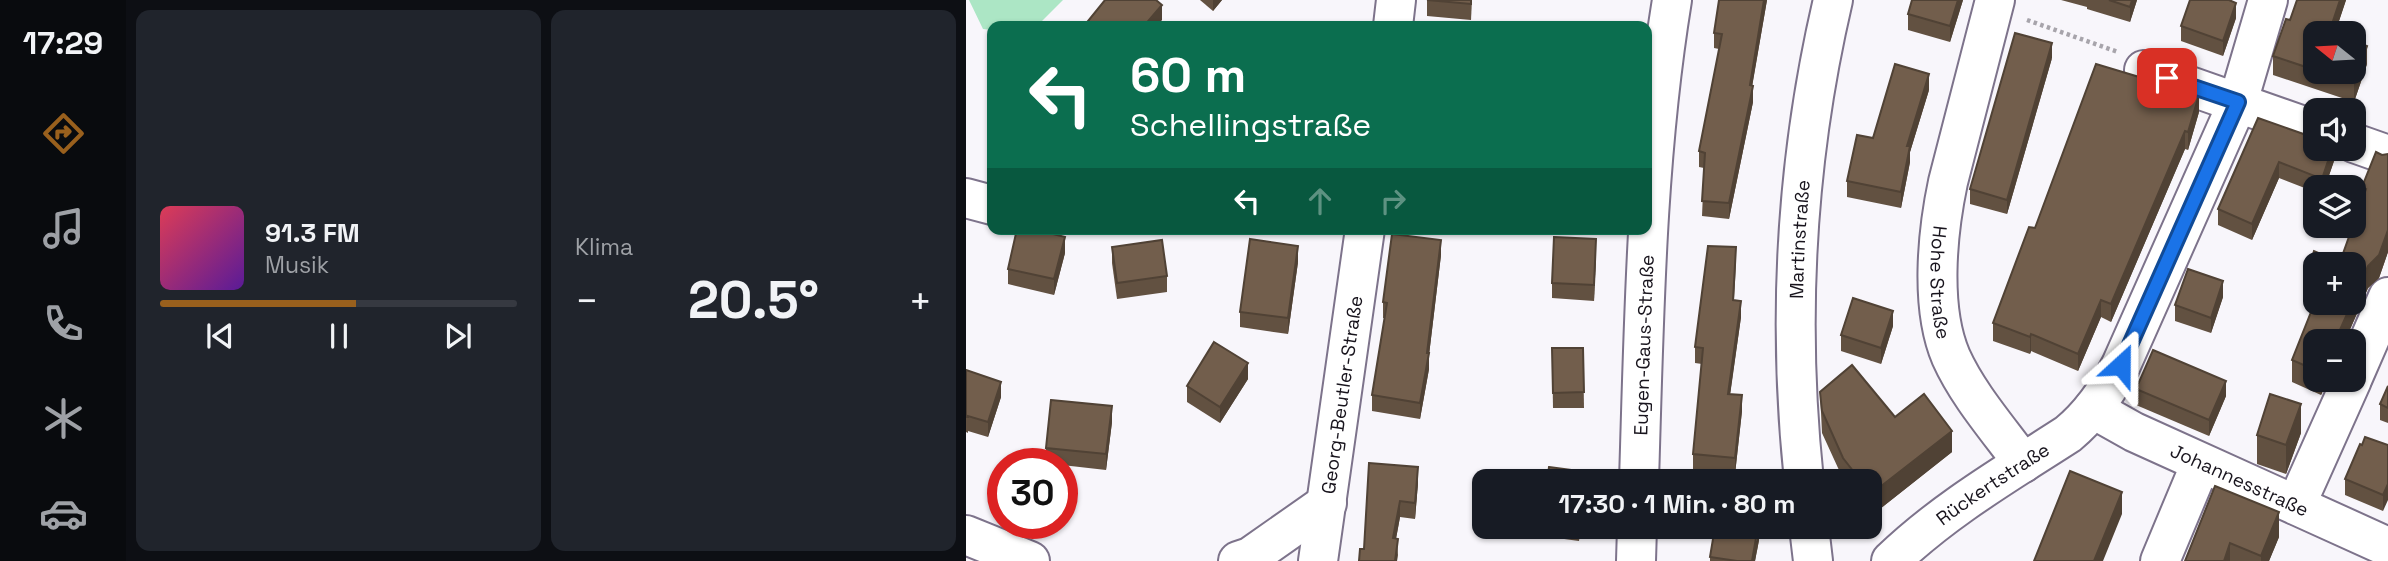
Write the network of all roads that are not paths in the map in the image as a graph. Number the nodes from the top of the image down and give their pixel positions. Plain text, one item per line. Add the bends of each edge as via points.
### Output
1 (1396, 0) edge
2 (1672, 0) edge
3 (1833, 0) edge
4 (2268, 0) edge
5 (1994, 4) edge
6 (1394, 21) edge
7 (2144, 70) road end
8 (2238, 102) junction
9 (2303, 126) edge
10 (2366, 147) edge
11 (2388, 155) edge
12 (1652, 167) edge
13 (966, 198) edge
14 (987, 204) edge
15 (1363, 235) edge
16 (1648, 235) edge
17 (2388, 297) edge
18 (2366, 347) edge
19 (2346, 392) edge
20 (2093, 410) junction
21 (2023, 463) junction
22 (2201, 463) junction
23 (1639, 469) edge
24 (1803, 469) edge
25 (1326, 503) junction
26 (2296, 505) junction
27 (966, 535) edge
28 (1637, 539) edge
29 (1810, 539) edge
30 (2388, 547) edge
31 (1030, 561) edge
32 (1238, 561) edge
33 (1318, 561) edge
34 (1636, 561) edge
35 (1813, 561) edge
36 (1891, 561) edge
37 (2160, 561) edge

1 - 6 street
2 - 12 street, Eugen-Gaus-Straße
3 - 24 street, Martinstraße via 1812,107 1799,216 1796,366
4 - 8 street, Rückertstraße
5 - 21 street, Hohe Straße via 1942,209 1938,288 1951,357
7 - 8 street
8 - 9 street
8 - 20 street, Rückertstraße via 2121,365
10 - 11 street
13 - 14 street
15 - 25 street, Georg-Beutler-Straße
16 - 23 street, Eugen-Gaus-Straße
17 - 18 street
19 - 26 street
20 - 21 street, Rückertstraße via 2068,434
20 - 22 street, Johannesstraße
21 - 36 street, Rückertstraße via 1955,506
22 - 26 street, Johannesstraße
22 - 37 street
25 - 32 street
25 - 33 street, Georg-Beutler-Straße
26 - 30 street, Johannesstraße
27 - 31 street
28 - 34 street
29 - 35 street

